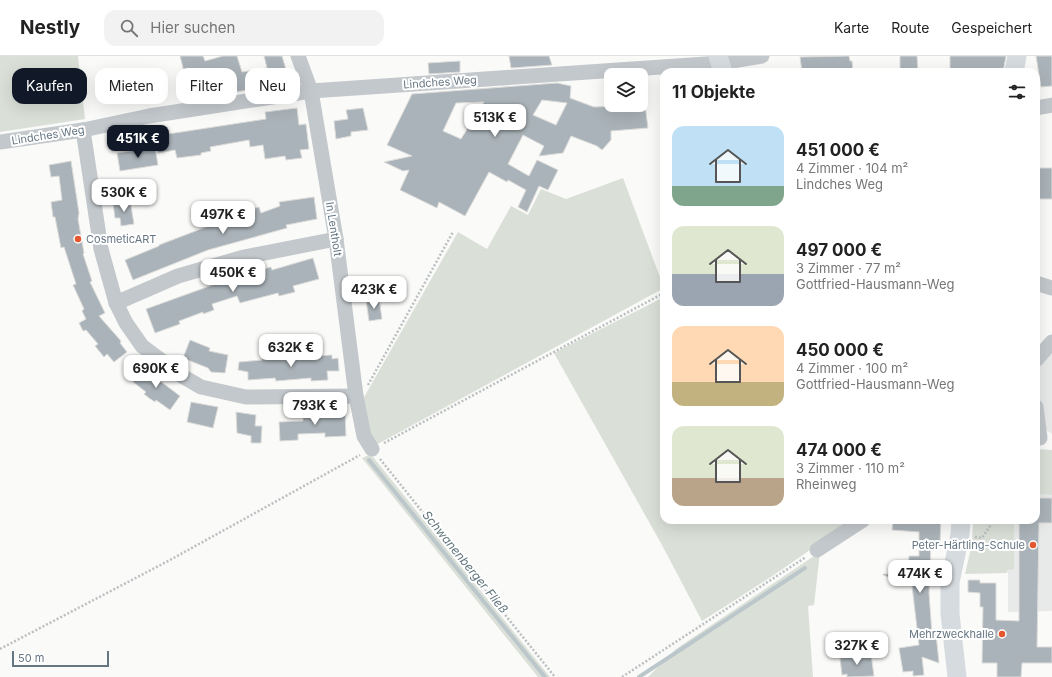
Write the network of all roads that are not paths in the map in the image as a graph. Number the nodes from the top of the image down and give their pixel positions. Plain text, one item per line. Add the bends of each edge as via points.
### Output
1 (298, 56) edge
2 (762, 56) edge
3 (1017, 56) edge
4 (720, 64) edge
5 (1015, 68) edge
6 (311, 91) junction
7 (1052, 105) edge
8 (1040, 107) edge
9 (83, 130) junction
10 (0, 142) edge
11 (336, 239) junction
12 (1040, 284) edge
13 (1052, 288) edge
14 (116, 303) junction
15 (1052, 342) edge
16 (1040, 356) edge
17 (356, 396) junction
18 (1040, 425) edge
19 (1043, 438) edge
20 (372, 449) road end
21 (857, 524) edge
22 (948, 524) edge
23 (961, 524) edge
24 (817, 550) road end
25 (950, 582) junction
26 (957, 677) edge

1 - 6 street, In Lentholt
2 - 4 street, Lindches Weg
3 - 5 main road
4 - 6 street, Lindches Weg
6 - 9 street, Lindches Weg via 149,116
6 - 11 street, In Lentholt
7 - 8 street
9 - 10 street, Lindches Weg
9 - 14 street via 101,249
11 - 14 street via 244,257 178,276
11 - 17 street, In Lentholt
12 - 13 street
14 - 17 street via 142,346 201,387 246,397
15 - 16 street
17 - 20 street, In Lentholt via 364,436
18 - 19 street
21 - 24 street
22 - 25 main road via 946,571
23 - 25 main road via 957,556
25 - 26 main road via 950,614

